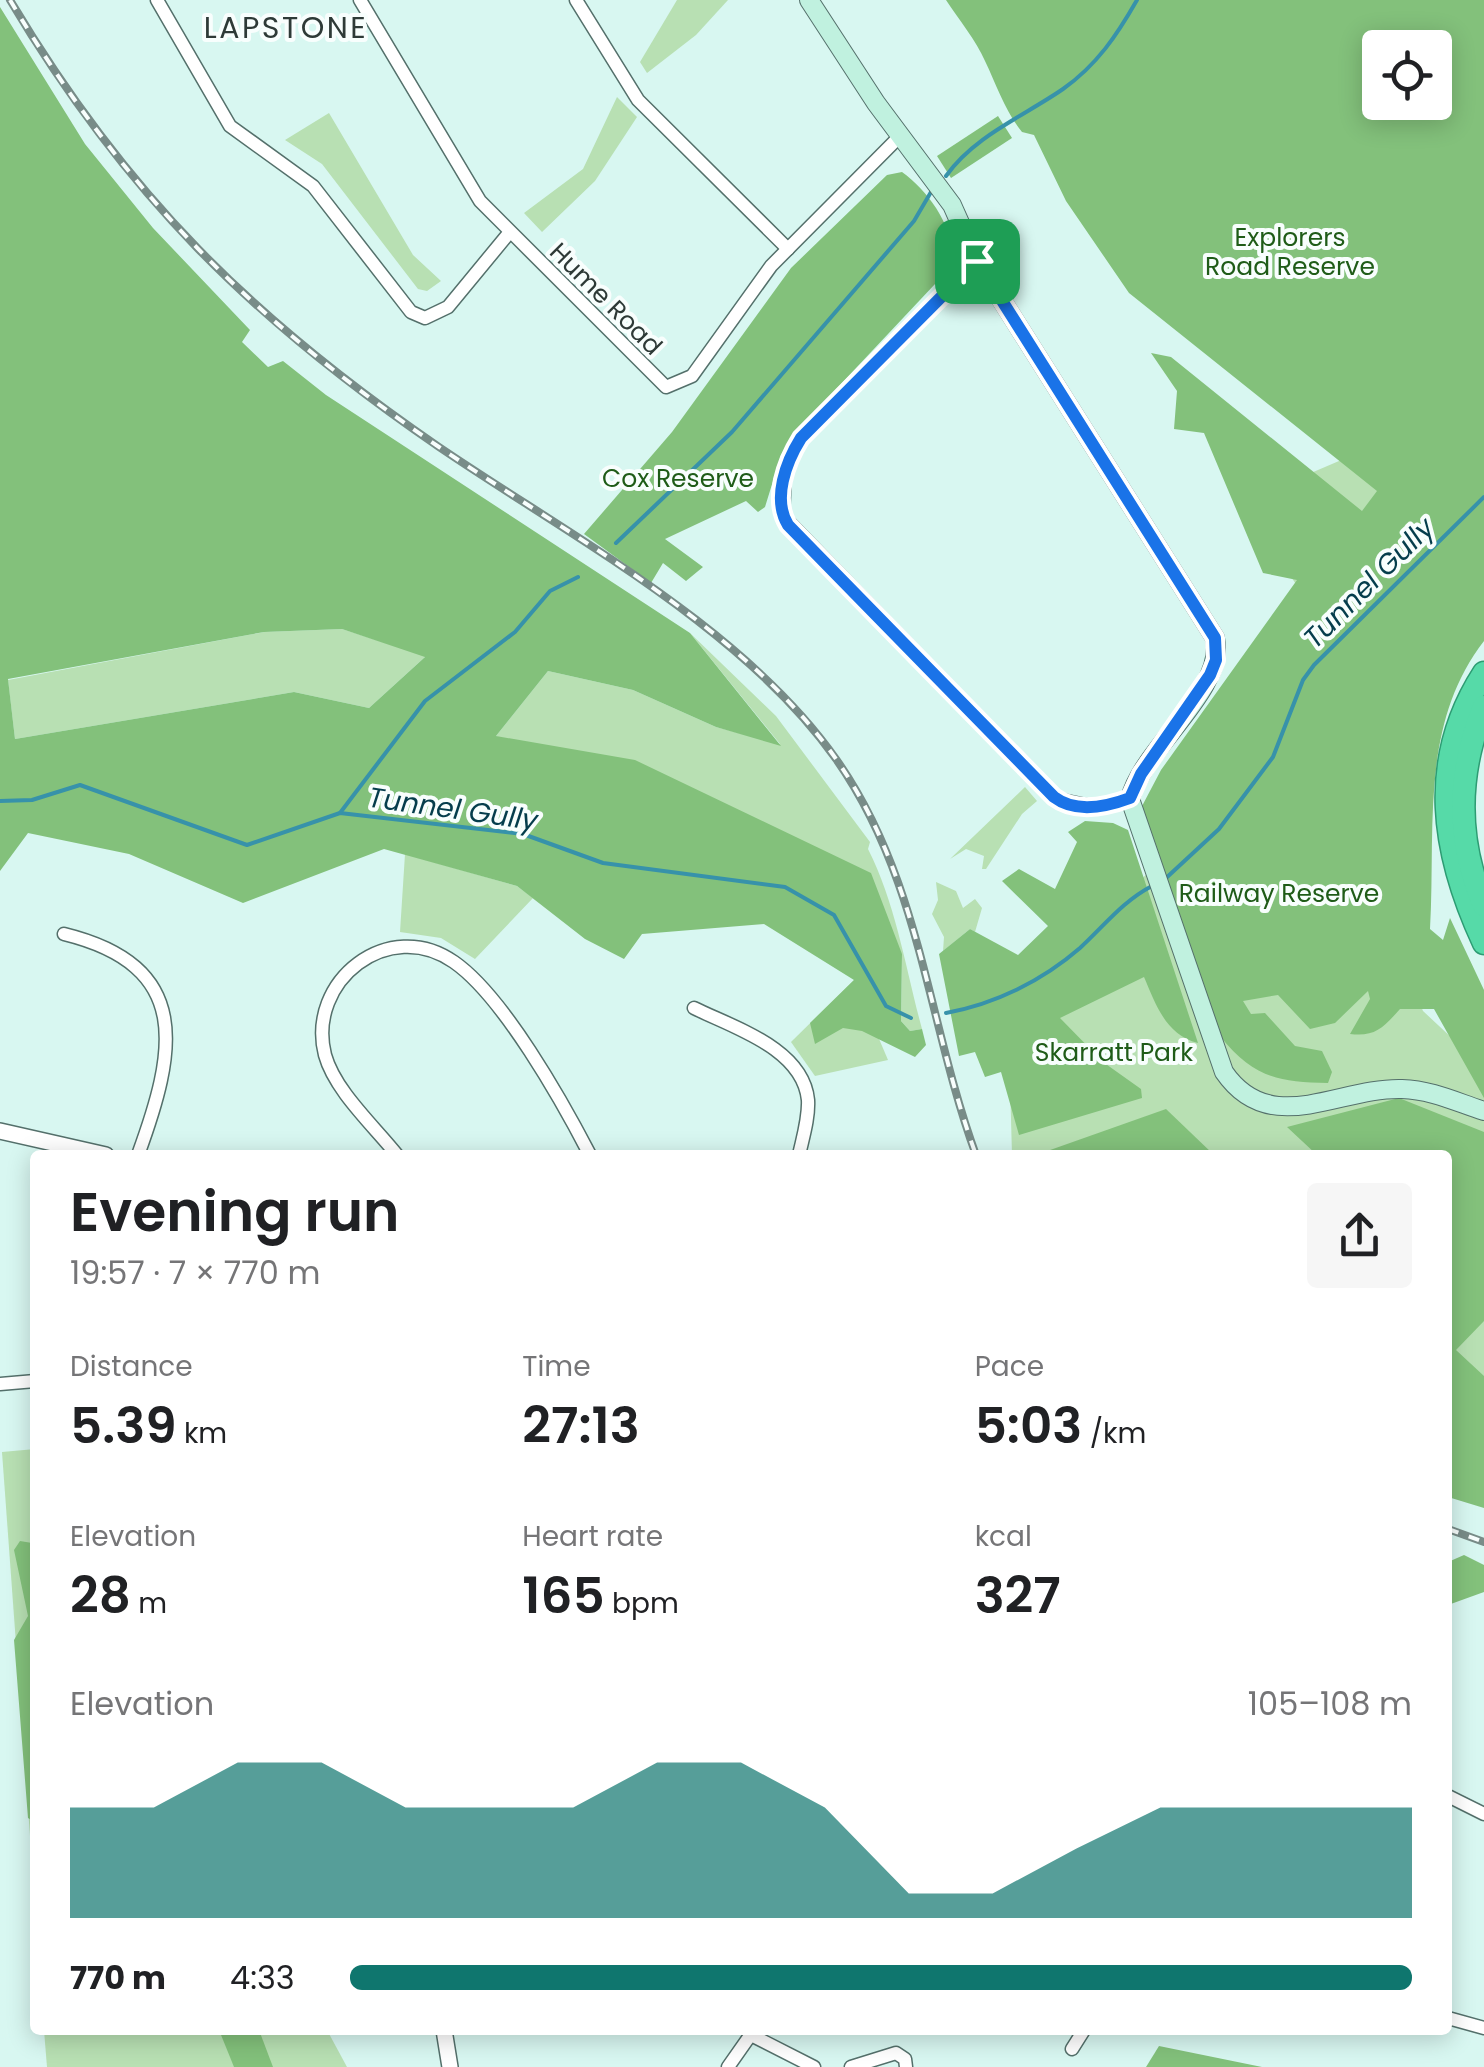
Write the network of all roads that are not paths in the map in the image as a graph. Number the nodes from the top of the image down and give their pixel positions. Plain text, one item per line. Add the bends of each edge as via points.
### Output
1 (157, 0) edge
2 (360, 0) edge
3 (576, 0) edge
4 (810, 0) edge
5 (899, 137) junction
6 (509, 232) junction
7 (788, 249) junction
8 (977, 261) junction
9 (1484, 672) edge
10 (1484, 707) edge
11 (1130, 798) junction
12 (1484, 904) edge
13 (64, 934) dead end
14 (1484, 943) edge
15 (694, 1008) dead end
16 (1484, 1114) edge
17 (0, 1131) edge
18 (84, 1150) edge
19 (139, 1150) edge
20 (392, 1150) edge
21 (587, 1150) edge
22 (800, 1150) edge
23 (30, 1381) edge
24 (0, 1384) edge
25 (1452, 1798) edge
26 (1484, 1814) edge
27 (1452, 2019) edge
28 (1484, 2028) edge
29 (445, 2035) edge
30 (750, 2035) edge
31 (757, 2035) edge
32 (1081, 2035) edge
33 (1072, 2049) dead end
34 (450, 2067) edge
35 (728, 2067) edge
36 (814, 2067) edge
37 (850, 2067) edge
38 (906, 2067) edge

1 - 6 street via 236,132 314,186 408,309 422,318 451,304
2 - 6 street, Hume Road via 476,195
3 - 7 street via 638,100
4 - 5 main road
5 - 7 street, Hume Road
5 - 8 main road via 952,205
6 - 7 street, Hume Road via 669,387 692,376 740,304
8 - 11 main road via 1215,638 1214,668
8 - 11 street via 801,438 783,480 783,516 1056,800 1096,807
9 - 14 highway via 1454,738 1445,808 1455,874
10 - 12 highway via 1466,763 1462,811
11 - 16 main road via 1218,1060 1233,1084 1251,1100 1291,1108 1398,1089 1430,1092
13 - 19 street via 117,950 145,974 161,1000 164,1052
15 - 22 street via 768,1045 792,1066 808,1102
17 - 18 street
20 - 21 street via 330,1068 322,1026 329,997 353,966 405,946 438,952 472,979 550,1080
23 - 24 street
25 - 26 street
27 - 28 street
29 - 34 street
30 - 35 street
31 - 36 street
32 - 33 street
37 - 38 street via 896,2053

